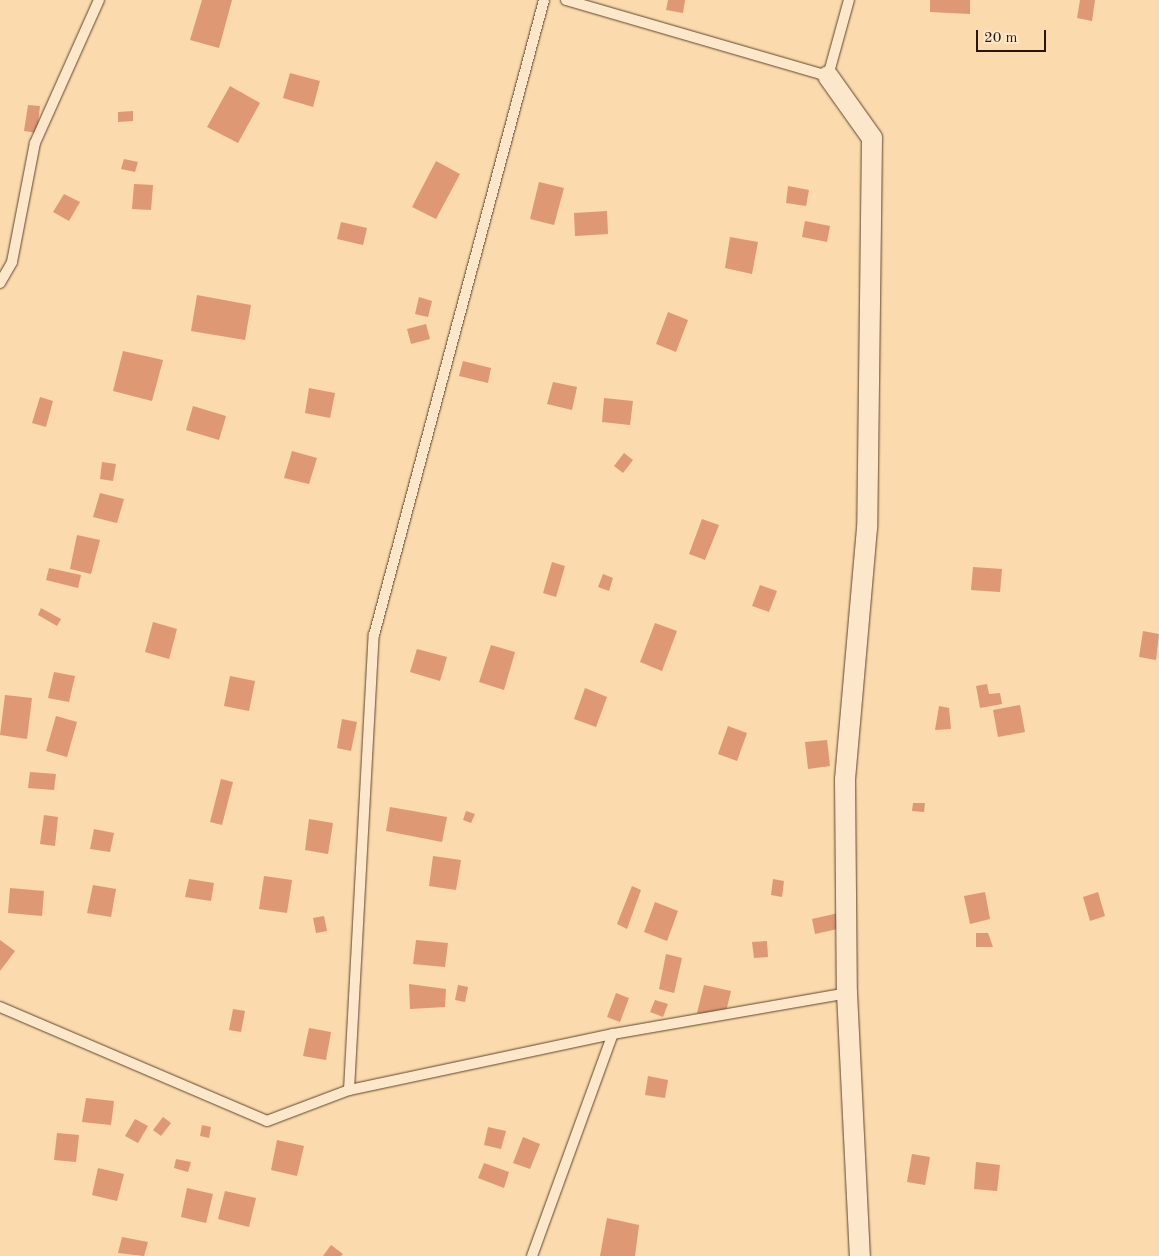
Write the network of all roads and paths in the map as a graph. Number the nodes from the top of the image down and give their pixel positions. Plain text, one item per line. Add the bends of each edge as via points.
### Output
1 (99, 0) edge
2 (544, 0) edge
3 (566, 0) edge
4 (849, 0) edge
5 (828, 76) junction
6 (0, 283) edge
7 (848, 993) junction
8 (0, 1007) edge
9 (613, 1034) junction
10 (349, 1090) junction
11 (532, 1256) edge
12 (860, 1256) edge

1 - 6 lane via 36,144 12,262
2 - 10 lane via 374,635
3 - 5 lane
4 - 5 lane
5 - 7 street via 872,138 868,528 845,779
7 - 9 lane
7 - 12 street
8 - 10 lane via 267,1121
9 - 10 lane
9 - 11 lane

